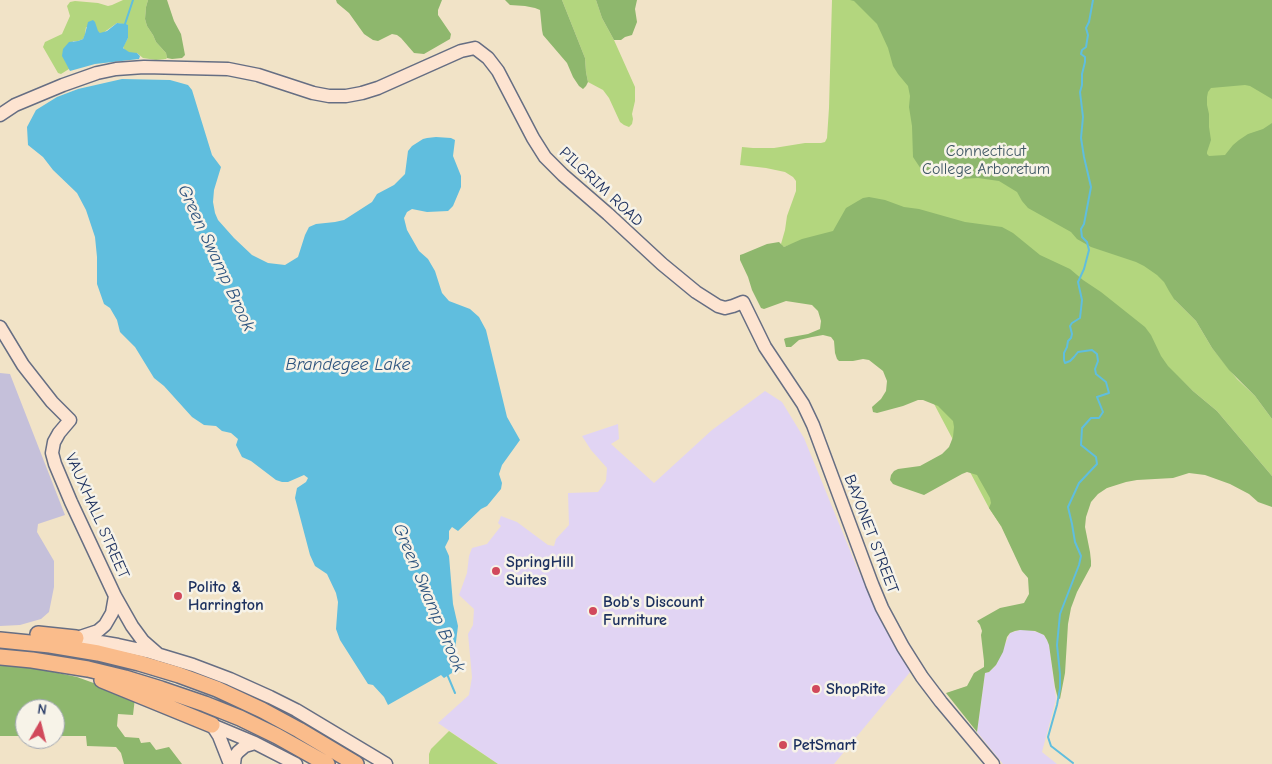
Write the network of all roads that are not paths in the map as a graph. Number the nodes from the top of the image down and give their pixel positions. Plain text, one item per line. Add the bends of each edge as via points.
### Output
1 (0, 115) edge
2 (742, 302) joint
3 (0, 327) edge
4 (115, 596) junction
5 (0, 635) edge
6 (76, 638) junction
7 (0, 640) edge
8 (159, 654) junction
9 (0, 657) edge
10 (63, 665) junction
11 (212, 725) junction
12 (255, 743) junction
13 (230, 764) edge
14 (234, 764) edge
15 (296, 764) edge
16 (327, 764) edge
17 (356, 764) edge
18 (386, 764) edge
19 (993, 764) edge

1 - 2 street, PILGRIM ROAD via 14,104 98,72 144,67 228,70 258,75 313,93 346,96 378,88 461,51 475,48 498,71 545,158 696,292 726,308
2 - 19 street, BAYONET STREET via 765,347 813,425 872,584 903,647 922,677
3 - 4 street, VAUXHALL STREET via 23,365 70,420 55,438 53,457
4 - 6 street via 112,613 104,627
4 - 8 street via 143,641
5 - 6 highway via 40,634
6 - 8 street
7 - 17 highway via 98,653 190,679 234,696
8 - 18 street via 270,697
9 - 10 highway
10 - 11 highway
10 - 16 highway via 125,678 205,704 272,734
11 - 12 street
11 - 13 street
12 - 14 street via 238,752
12 - 15 street

